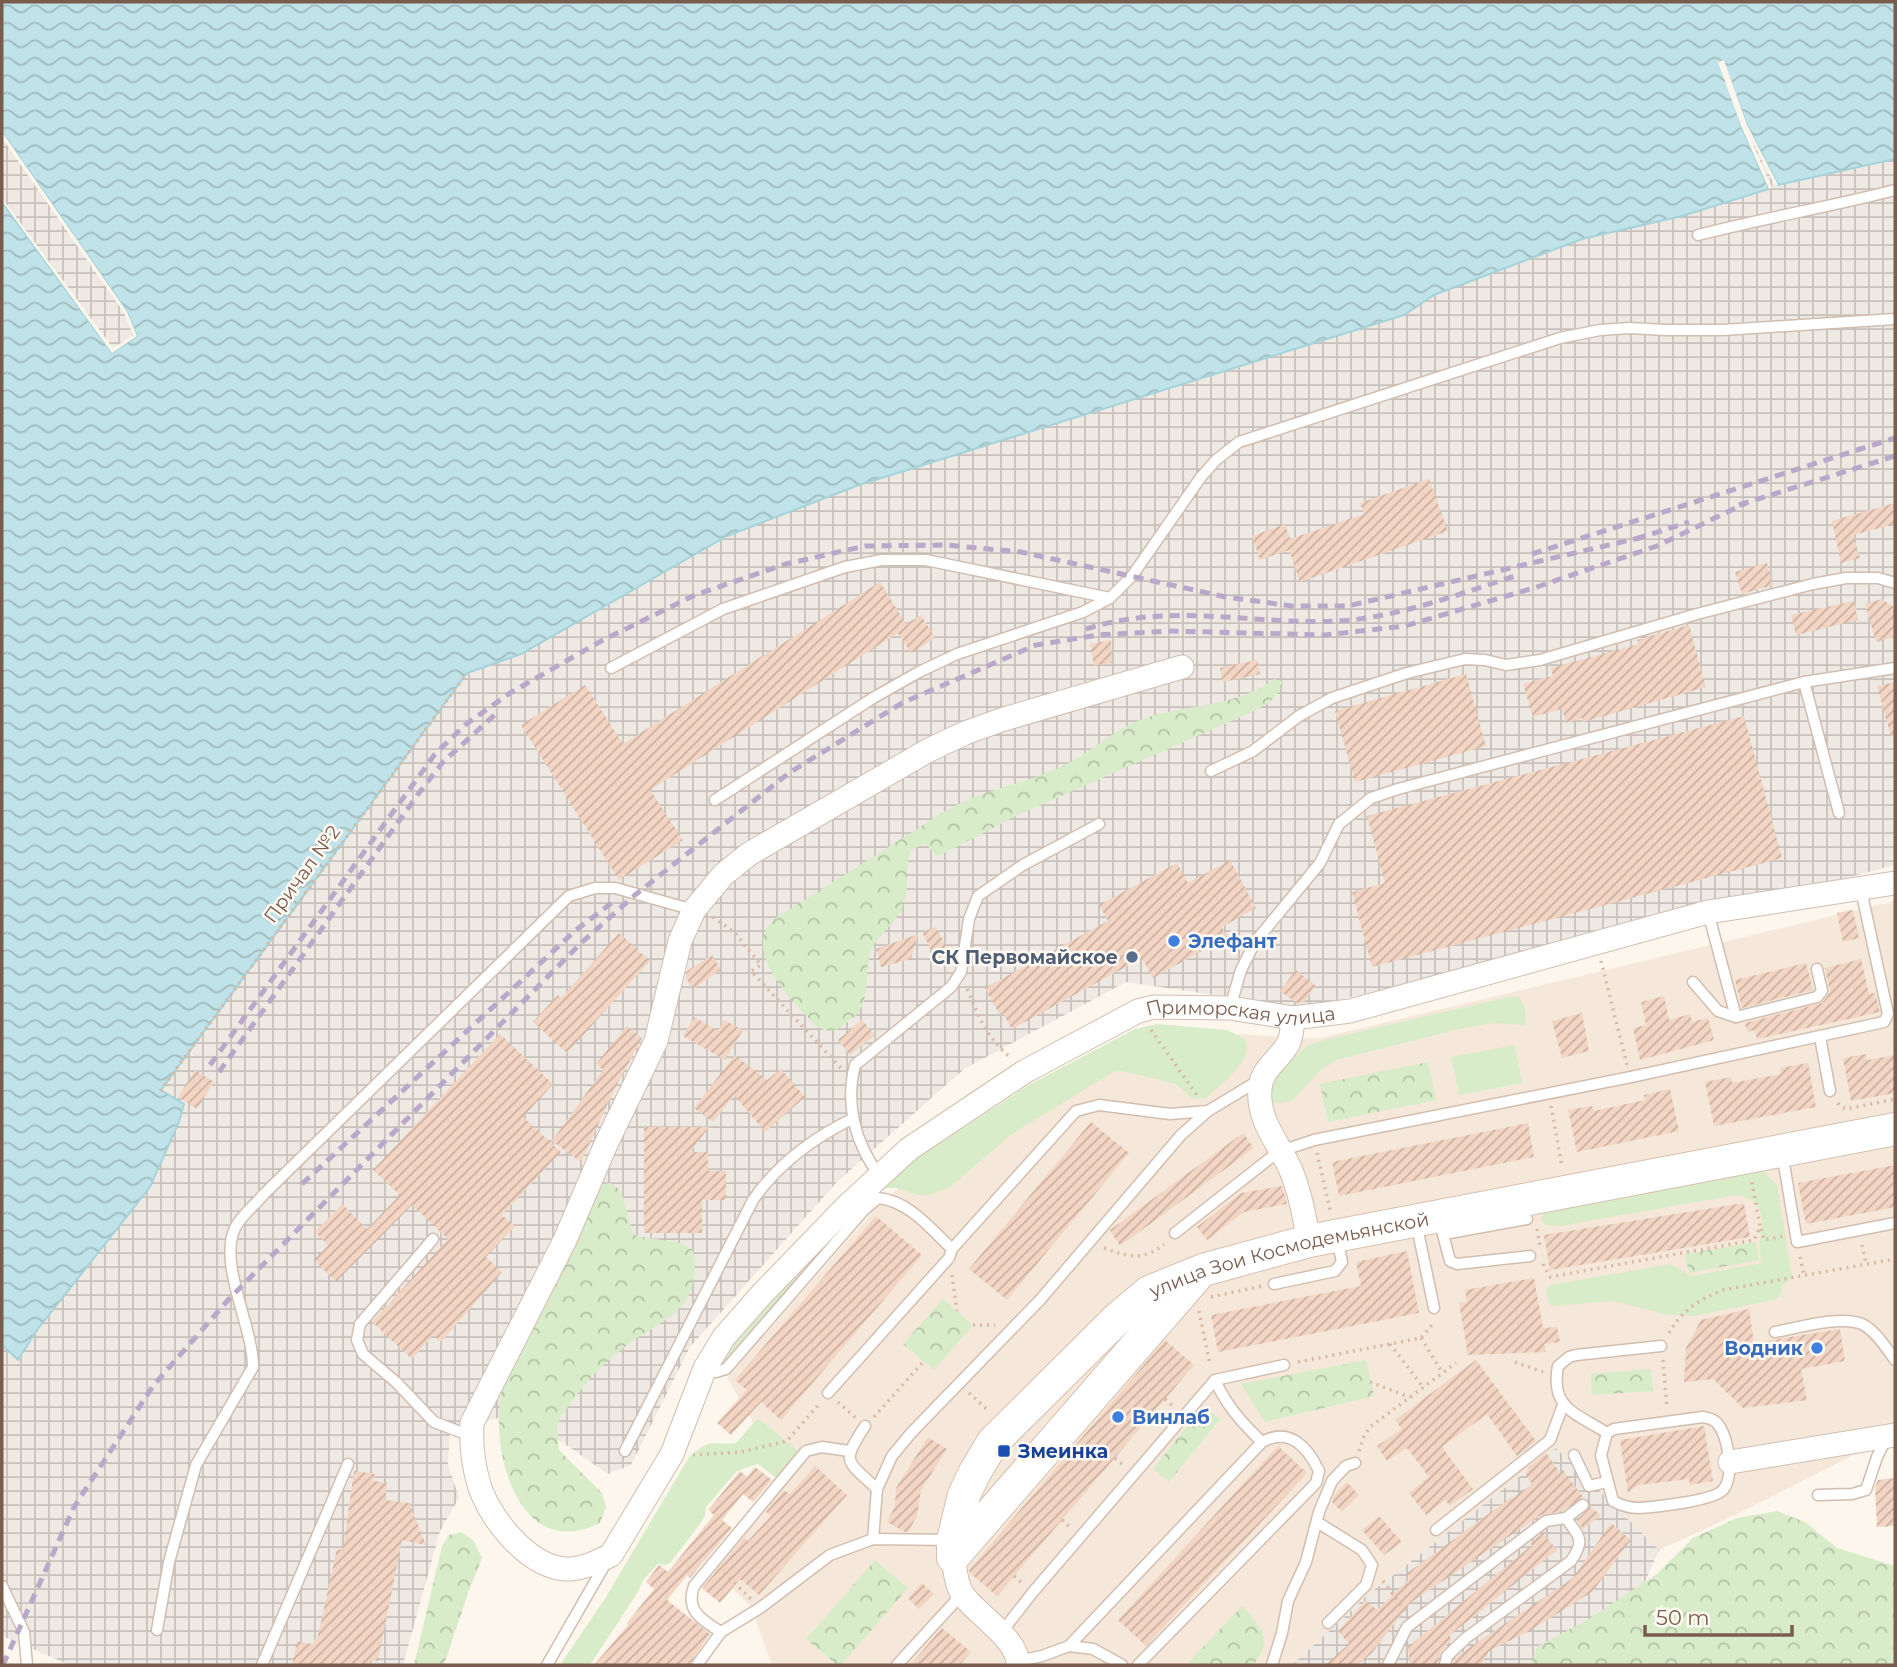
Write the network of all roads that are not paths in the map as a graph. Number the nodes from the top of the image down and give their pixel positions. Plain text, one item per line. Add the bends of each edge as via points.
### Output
1 (1895, 190) edge
2 (1698, 235) dead end
3 (1895, 319) edge
4 (1895, 583) edge
5 (1110, 598) junction
6 (611, 667) dead end
7 (1182, 667) dead end
8 (1895, 668) edge
9 (1804, 682) junction
10 (1211, 771) dead end
11 (715, 800) dead end
12 (1839, 813) dead end
13 (1099, 824) dead end
14 (1895, 883) edge
15 (1861, 890) junction
16 (694, 910) junction
17 (1708, 912) junction
18 (1817, 969) dead end
19 (1693, 982) dead end
20 (1230, 1008) junction
21 (1736, 1017) junction
22 (1293, 1018) junction
23 (1820, 1037) junction
24 (1261, 1079) junction
25 (1830, 1091) road end
26 (1208, 1111) junction
27 (852, 1119) junction
28 (1895, 1129) edge
29 (1782, 1149) junction
30 (1280, 1150) junction
31 (878, 1175) junction
32 (1527, 1219) dead end
33 (1433, 1223) junction
34 (1895, 1223) edge
35 (1175, 1233) road end
36 (1323, 1238) junction
37 (433, 1239) dead end
38 (950, 1254) junction
39 (1530, 1256) dead end
40 (1203, 1284) junction
41 (1274, 1284) road end
42 (1434, 1308) road end
43 (1775, 1332) dead end
44 (1661, 1346) road end
45 (1895, 1360) edge
46 (1284, 1365) road end
47 (705, 1368) junction
48 (1215, 1380) junction
49 (828, 1393) road end
50 (1563, 1405) junction
51 (865, 1426) road end
52 (1607, 1433) junction
53 (471, 1436) junction
54 (1891, 1436) edge
55 (1262, 1442) junction
56 (625, 1451) dead end
57 (849, 1451) junction
58 (1574, 1455) dead end
59 (1730, 1462) junction
60 (1355, 1463) road end
61 (348, 1464) dead end
62 (1607, 1482) junction
63 (877, 1489) junction
64 (1818, 1495) dead end
65 (1583, 1505) dead end
66 (1566, 1518) junction
67 (1317, 1522) junction
68 (1436, 1530) dead end
69 (873, 1539) junction
70 (953, 1549) junction
71 (611, 1555) junction
72 (2, 1586) edge
73 (962, 1594) junction
74 (1328, 1623) dead end
75 (157, 1629) dead end
76 (721, 1632) junction
77 (1001, 1633) junction
78 (1069, 1646) junction
79 (1018, 1663) edge
80 (27, 1665) edge
81 (262, 1665) edge
82 (547, 1665) edge
83 (698, 1665) edge
84 (897, 1665) edge
85 (1122, 1665) edge
86 (1138, 1665) edge
87 (1272, 1665) edge
88 (1388, 1665) edge
89 (1446, 1665) edge

1 - 2 lane
3 - 5 lane via 1723,330 1587,332 1240,442 1201,477 1132,576
4 - 10 lane via 1846,578 1813,584 1540,660 1506,665 1465,659 1407,673 1332,698 1253,751
5 - 6 lane via 926,560 882,560 845,566 723,609
5 - 11 lane via 919,672
7 - 16 street via 1001,720 929,750 749,855 723,875
8 - 9 lane
9 - 12 lane
9 - 20 lane via 1371,798 1339,824 1320,863 1255,942
13 - 27 lane via 1023,865 978,896 969,919 961,972 951,987 855,1065
14 - 15 street, Приморская улица
15 - 17 street, Приморская улица
15 - 23 lane via 1888,1017 1884,1022
16 - 53 street via 680,941 656,1041 565,1240 477,1411
16 - 75 lane via 615,888 594,888 569,897 237,1224 230,1240 232,1265 253,1367 196,1465 169,1562
17 - 21 lane
17 - 22 street, Приморская улица via 1350,1011
18 - 21 lane via 1822,990 1817,997
19 - 21 lane via 1718,1011
20 - 22 street, Приморская улица
20 - 31 street, Приморская улица via 1138,1011 984,1096
22 - 24 street via 1288,1044
23 - 25 lane
23 - 30 lane
24 - 26 lane
24 - 30 street via 1261,1109
26 - 38 lane via 1170,1114 1099,1105 1076,1111
26 - 63 lane via 1181,1135 1040,1300 912,1432 892,1456
27 - 31 lane
27 - 56 lane via 803,1148 752,1200
28 - 29 main road, улица Зои Космодемьянской
29 - 33 main road, улица Зои Космодемьянской
29 - 34 lane via 1797,1242
30 - 35 lane
30 - 36 street
31 - 47 street, Приморская улица via 761,1295 724,1337
32 - 33 lane
33 - 36 main road, улица Зои Космодемьянской
33 - 39 lane via 1450,1261 1457,1264
33 - 42 lane
36 - 40 main road, улица Зои Космодемьянской
36 - 41 lane via 1342,1262 1335,1271
37 - 53 lane via 360,1324 357,1340 363,1354 434,1422
38 - 47 lane via 904,1206 878,1198 726,1369
38 - 49 lane
40 - 70 main road
40 - 70 main road, улица Зои Космодемьянской via 1149,1292 1006,1427 964,1495
43 - 45 lane via 1840,1321 1862,1324
44 - 50 lane via 1569,1357 1558,1366 1556,1377
46 - 48 lane
47 - 71 street, Приморская улица via 672,1454
48 - 55 lane via 1236,1417
48 - 77 lane
50 - 52 lane
50 - 68 lane via 1550,1440
51 - 57 lane
52 - 59 lane via 1712,1418
52 - 62 lane via 1601,1455
53 - 71 street via 478,1483 492,1512 525,1552 547,1565 566,1569 594,1564
54 - 59 street
54 - 64 lane via 1877,1457 1867,1490
55 - 78 lane
55 - 86 lane via 1274,1435 1297,1443 1313,1458 1319,1471 1316,1483
57 - 63 lane via 852,1465
57 - 76 lane via 822,1447 806,1451 694,1586 690,1600 699,1618
58 - 62 lane via 1589,1486
59 - 62 lane via 1723,1490 1693,1500 1624,1507 1613,1501
60 - 67 lane via 1332,1481
61 - 81 lane
63 - 69 lane
65 - 66 lane
66 - 88 lane via 1546,1521 1408,1627
66 - 89 lane via 1581,1547 1570,1561 1460,1643 1447,1656
67 - 74 lane via 1362,1550 1372,1565 1366,1585
67 - 87 lane via 1288,1601
69 - 70 lane via 933,1538
69 - 76 lane via 830,1555
70 - 73 street, улица Зои Космодемьянской
71 - 82 lane
72 - 80 lane via 22,1625
73 - 77 street
73 - 84 lane
76 - 83 lane
77 - 79 street via 1016,1651
78 - 79 lane
78 - 85 lane via 1093,1649

